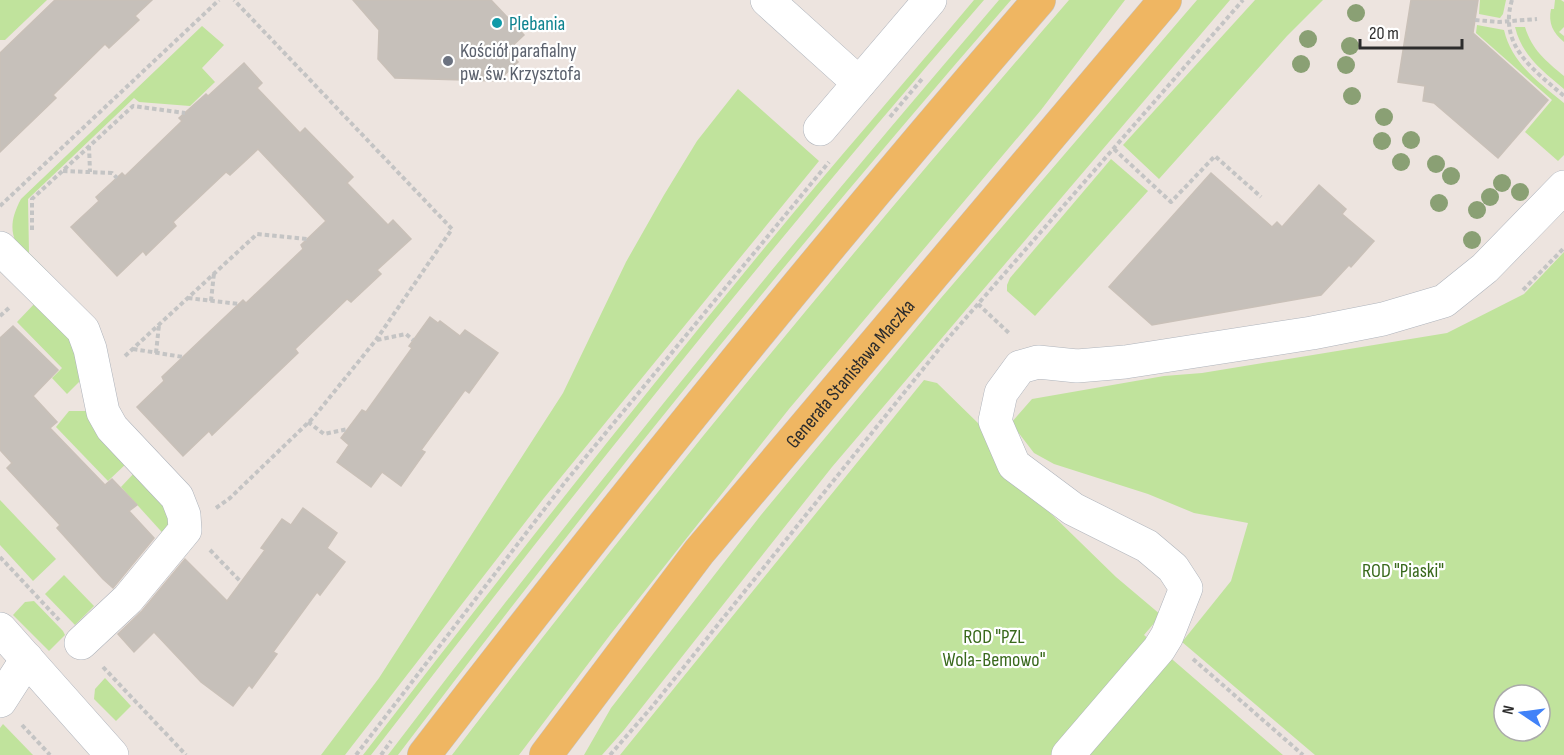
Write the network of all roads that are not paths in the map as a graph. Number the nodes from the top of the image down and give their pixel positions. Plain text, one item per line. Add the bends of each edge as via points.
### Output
1 (766, 0) edge
2 (930, 0) edge
3 (1039, 0) edge
4 (1165, 0) edge
5 (859, 83) junction
6 (826, 144) road end
7 (1564, 187) edge
8 (0, 248) edge
9 (0, 629) edge
10 (81, 643) dead end
11 (27, 659) junction
12 (7, 709) edge
13 (112, 755) edge
14 (424, 755) edge
15 (546, 755) edge
16 (1068, 755) edge

1 - 5 street
2 - 5 street
3 - 14 main road via 729,368
4 - 15 main road, Generała Stanisława Maczka via 699,552
5 - 6 street
7 - 16 street via 1485,268 1444,301 1383,319 1312,333 1125,362 1077,366 1038,362 1020,367 1001,393 995,421 1014,465 1073,509 1147,546 1173,568 1186,588 1160,649
8 - 10 street via 82,330 90,349 103,412 112,428 177,497 187,529 128,599
9 - 11 street
11 - 12 street
11 - 13 street

